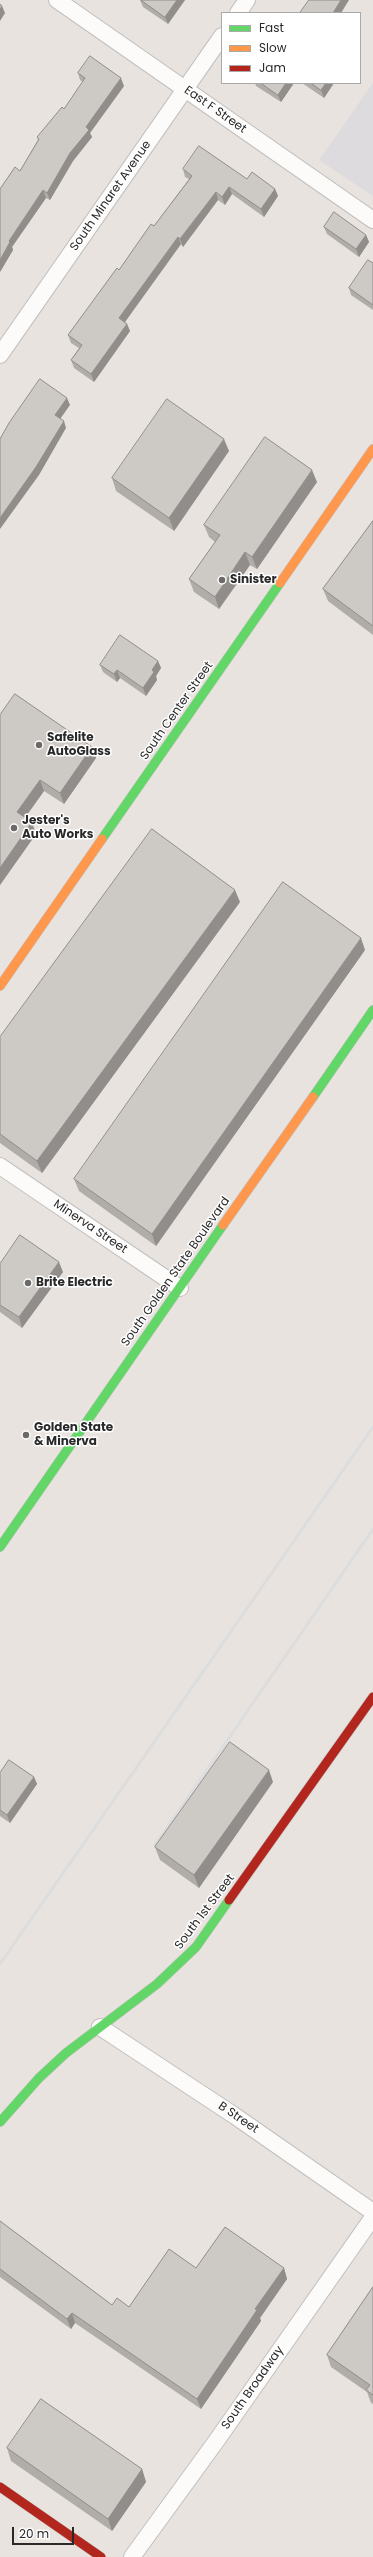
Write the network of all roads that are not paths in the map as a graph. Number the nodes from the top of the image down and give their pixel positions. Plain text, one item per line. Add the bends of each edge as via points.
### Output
1 (57, 0) edge
2 (247, 0) edge
3 (239, 12) edge
4 (221, 37) edge
5 (185, 89) junction
6 (373, 220) edge
7 (0, 355) edge
8 (373, 449) edge
9 (0, 986) edge
10 (373, 1010) edge
11 (0, 1166) edge
12 (180, 1288) junction
13 (0, 1547) edge
14 (373, 1697) edge
15 (100, 2027) junction
16 (0, 2122) edge
17 (373, 2212) edge
18 (373, 2217) edge
19 (0, 2487) edge
20 (101, 2557) edge
21 (132, 2557) edge

1 - 5 street, East F Street
2 - 3 street
4 - 5 street, South Minaret Avenue
5 - 6 street, East F Street
5 - 7 street, South Minaret Avenue
8 - 9 street, South Center Street
10 - 12 street, South Golden State Boulevard
11 - 12 street, Minerva Street
12 - 13 street, South Golden State Boulevard
14 - 15 street, South 1st Street via 196,1947 157,1984
15 - 16 street, South 1st Street via 39,2078
15 - 17 street, B Street via 235,2116
18 - 21 street, South Broadway
19 - 20 street

